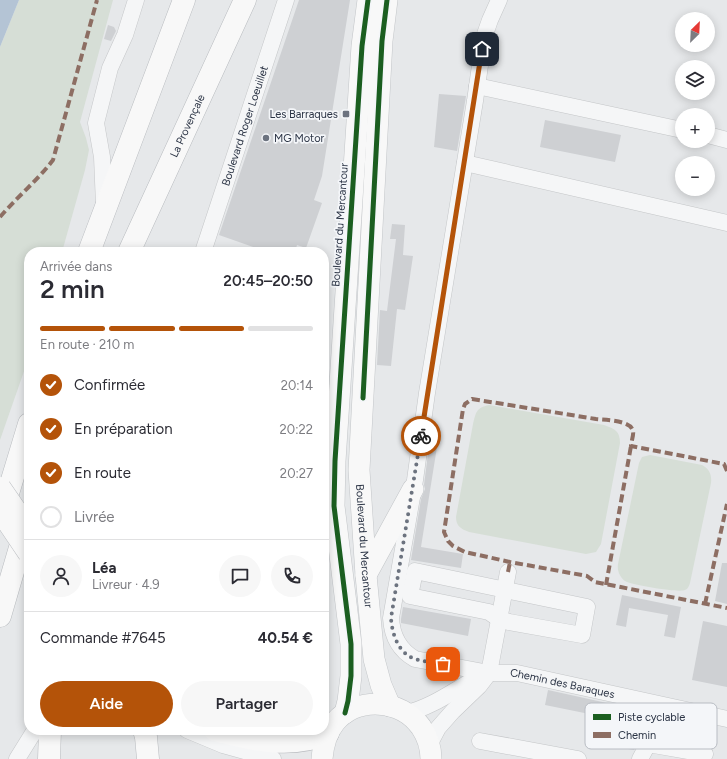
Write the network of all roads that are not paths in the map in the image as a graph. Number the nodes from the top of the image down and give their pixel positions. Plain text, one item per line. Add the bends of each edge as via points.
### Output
1 (136, 0) edge
2 (174, 0) edge
3 (184, 0) edge
4 (245, 0) edge
5 (286, 0) edge
6 (368, 0) edge
7 (387, 0) edge
8 (499, 0) edge
9 (167, 46) junction
10 (477, 86) junction
11 (675, 128) edge
12 (715, 137) edge
13 (727, 140) edge
14 (465, 163) junction
15 (105, 211) junction
16 (727, 223) edge
17 (91, 247) edge
18 (131, 247) edge
19 (205, 247) edge
20 (24, 441) edge
21 (0, 488) edge
22 (413, 489) junction
23 (0, 510) edge
24 (0, 520) edge
25 (24, 524) edge
26 (24, 535) edge
27 (24, 546) edge
28 (508, 572) dead end
29 (366, 575) junction
30 (504, 591) junction
31 (0, 616) edge
32 (499, 619) junction
33 (489, 673) junction
34 (652, 703) edge
35 (398, 709) junction
36 (345, 713) junction
37 (717, 717) edge
38 (727, 719) edge
39 (329, 731) edge
40 (32, 735) edge
41 (50, 735) edge
42 (145, 735) edge
43 (199, 735) edge
44 (234, 735) edge
45 (324, 735) edge
46 (327, 735) edge
47 (480, 741) dead end
48 (645, 749) edge
49 (676, 749) edge
50 (430, 752) edge
51 (705, 754) dead end
52 (17, 759) edge
53 (49, 759) edge
54 (148, 759) edge
55 (273, 759) edge
56 (322, 759) edge
57 (579, 759) edge
58 (640, 759) edge

1 - 15 street via 126,35 110,68 96,123 102,157
2 - 9 highway
3 - 9 highway
4 - 18 highway, La Provençale
5 - 19 street, Boulevard Roger Loeuillet
6 - 36 main road, Boulevard du Mercantour via 362,46 335,460 334,506 351,644 351,676
7 - 29 main road, Boulevard du Mercantour via 382,41 359,470
8 - 10 street, Chemin des Baraques via 484,36
9 - 15 highway
10 - 11 street
10 - 14 street, Chemin des Baraques
12 - 13 street
14 - 16 street
14 - 22 street, Chemin des Baraques
15 - 17 highway
20 - 24 highway
21 - 25 highway, bridge
22 - 29 main road
22 - 33 street, Chemin des Baraques via 391,618 395,638 401,648 415,659
23 - 27 highway, bridge
26 - 31 highway
28 - 30 street
29 - 35 main road, Boulevard du Mercantour via 374,659 381,685
30 - 32 street
30 - 32 street via 587,608 586,614 582,635
30 - 32 street via 415,571 410,596 489,612
32 - 33 street
33 - 34 street, Chemin des Baraques via 517,674
33 - 35 street via 419,710
33 - 50 street via 480,686 438,728
35 - 36 main road via 374,704 359,706
35 - 50 main road, Boulevard du Mercantour via 417,722 424,732
36 - 39 main road
37 - 38 street, Chemin des Baraques
40 - 52 street
41 - 53 highway
42 - 54 highway
43 - 55 street via 223,745
44 - 45 highway via 271,742 310,740
46 - 56 main road
47 - 57 street
48 - 58 street
49 - 51 street

